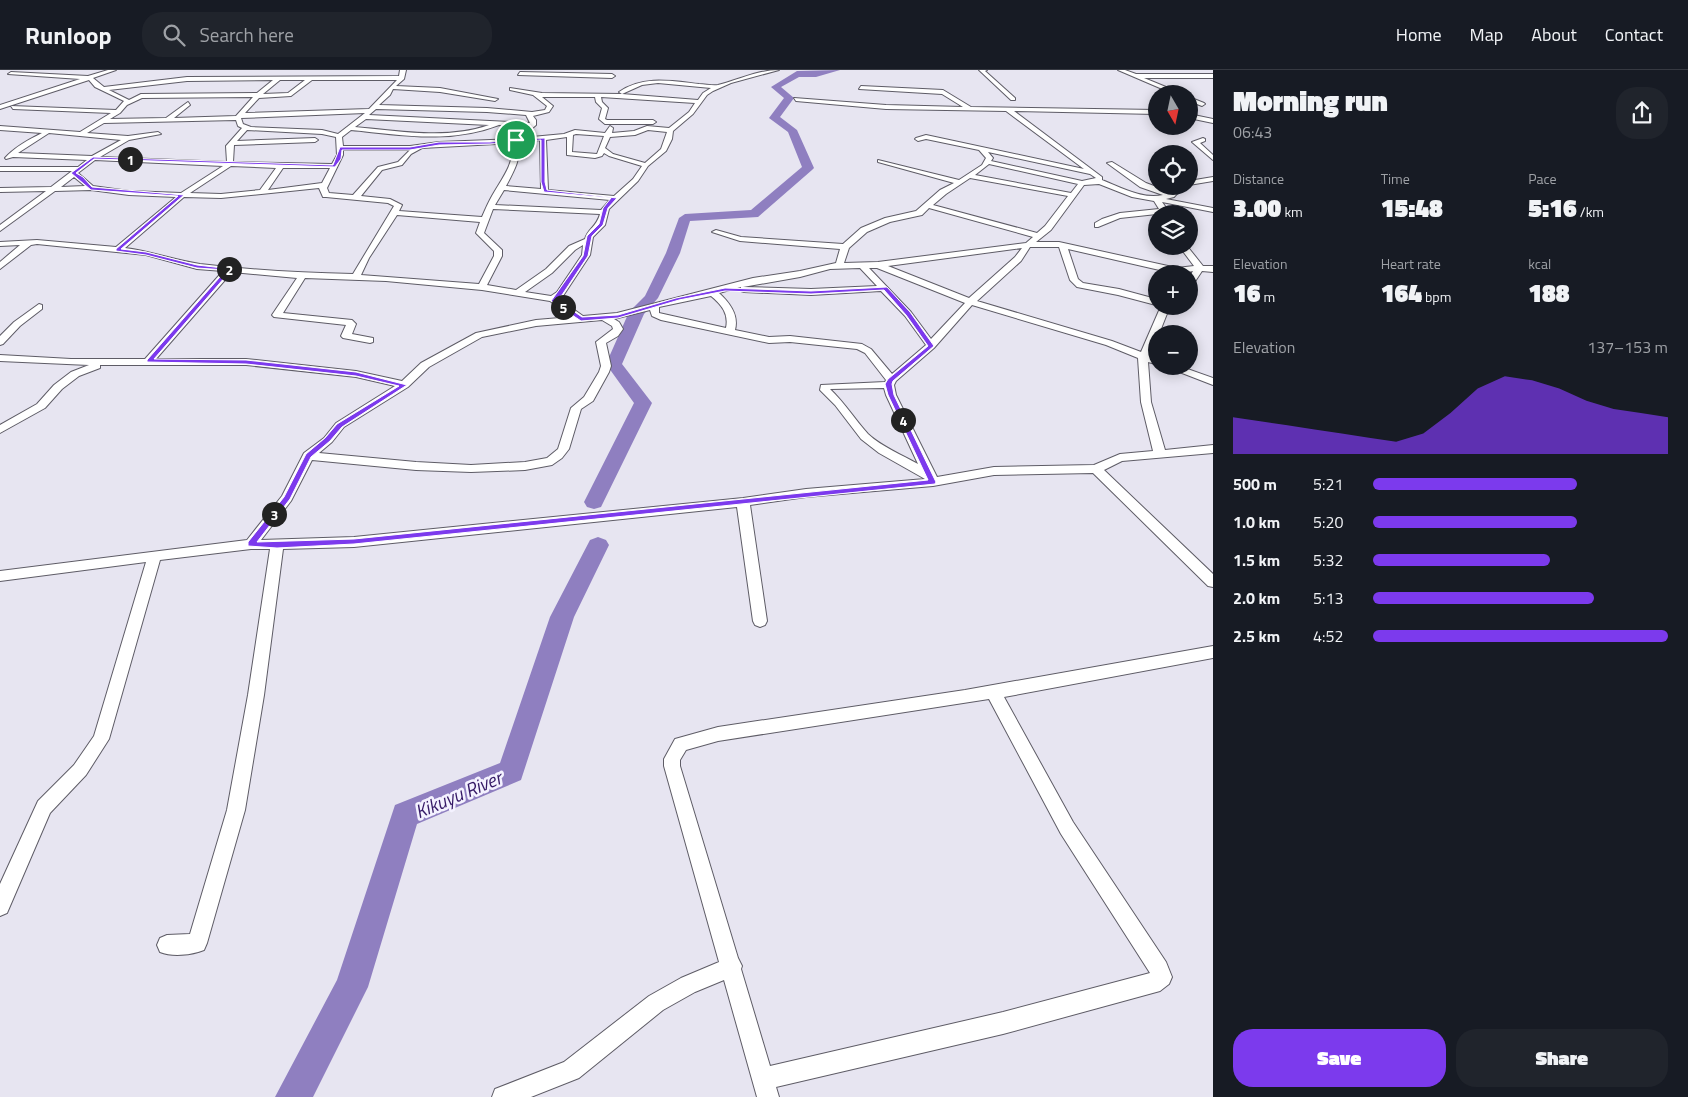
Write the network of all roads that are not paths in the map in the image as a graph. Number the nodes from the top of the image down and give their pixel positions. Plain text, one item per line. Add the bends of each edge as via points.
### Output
1 (113, 70) edge
2 (290, 70) edge
3 (402, 70) edge
4 (608, 70) edge
5 (776, 70) edge
6 (984, 70) edge
7 (1121, 70) edge
8 (1190, 70) edge
9 (222, 71) edge
10 (326, 71) dead end
11 (521, 72) edge
12 (660, 73) dead end
13 (11, 74) dead end
14 (612, 76) junction
15 (1135, 76) junction
16 (1212, 76) edge
17 (90, 78) junction
18 (401, 78) junction
19 (210, 79) junction
20 (310, 79) junction
21 (316, 79) junction
22 (276, 80) junction
23 (658, 81) junction
24 (1158, 85) edge
25 (302, 87) junction
26 (310, 87) dead end
27 (390, 87) junction
28 (716, 87) junction
29 (567, 88) dead end
30 (861, 88) dead end
31 (103, 89) junction
32 (512, 89) junction
33 (535, 94) junction
34 (622, 94) junction
35 (551, 95) junction
36 (598, 96) junction
37 (256, 98) junction
38 (495, 99) junction
39 (796, 99) dead end
40 (1013, 99) dead end
41 (700, 102) junction
42 (1198, 102) edge
43 (239, 103) dead end
44 (1, 104) edge
45 (179, 104) dead end
46 (188, 104) junction
47 (197, 104) dead end
48 (1202, 104) dead end
49 (128, 105) junction
50 (470, 110) junction
51 (487, 110) junction
52 (971, 110) junction
53 (1008, 110) junction
54 (369, 111) junction
55 (118, 112) junction
56 (1148, 112) edge
57 (528, 114) junction
58 (239, 117) junction
59 (1198, 118) edge
60 (167, 120) junction
61 (175, 120) junction
62 (105, 121) junction
63 (459, 121) junction
64 (1213, 121) edge
65 (500, 122) junction
66 (612, 122) junction
67 (677, 124) junction
68 (534, 125) junction
69 (0, 128) edge
70 (245, 128) junction
71 (351, 128) junction
72 (670, 130) junction
73 (47, 132) junction
74 (570, 133) junction
75 (81, 134) junction
76 (608, 134) junction
77 (443, 136) junction
78 (338, 138) junction
79 (543, 138) junction
80 (918, 139) dead end
81 (125, 140) junction
82 (516, 140) junction
83 (1203, 140) dead end
84 (231, 144) junction
85 (419, 147) junction
86 (340, 148) junction
87 (602, 150) junction
88 (982, 150) junction
89 (10, 152) junction
90 (93, 158) junction
91 (1213, 158) edge
92 (880, 161) dead end
93 (988, 162) junction
94 (1110, 163) dead end
95 (0, 164) edge
96 (230, 164) junction
97 (646, 165) junction
98 (281, 166) junction
99 (335, 166) junction
100 (0, 169) edge
101 (75, 171) junction
102 (1092, 172) junction
103 (970, 176) junction
104 (1213, 178) edge
105 (1101, 181) junction
106 (1198, 181) edge
107 (960, 182) junction
108 (1082, 183) junction
109 (326, 185) junction
110 (1143, 185) junction
111 (1148, 187) edge
112 (91, 188) junction
113 (502, 188) junction
114 (51, 189) junction
115 (0, 190) edge
116 (545, 191) junction
117 (262, 193) junction
118 (182, 195) junction
119 (1073, 195) junction
120 (1170, 195) edge
121 (356, 197) junction
122 (615, 198) junction
123 (1156, 199) junction
124 (1160, 205) edge
125 (928, 206) junction
126 (491, 207) junction
127 (1213, 210) edge
128 (603, 212) junction
129 (394, 214) junction
130 (1148, 215) edge
131 (486, 220) junction
132 (3, 223) edge
133 (1098, 225) dead end
134 (0, 229) edge
135 (716, 232) dead end
136 (588, 240) junction
137 (1034, 240) junction
138 (30, 242) junction
139 (0, 244) edge
140 (1061, 245) junction
141 (845, 247) junction
142 (117, 250) junction
143 (1190, 255) edge
144 (878, 265) junction
145 (0, 266) edge
146 (839, 266) junction
147 (863, 266) junction
148 (1200, 268) junction
149 (1213, 268) edge
150 (230, 269) junction
151 (1198, 271) edge
152 (302, 277) junction
153 (356, 277) junction
154 (482, 287) junction
155 (885, 288) junction
156 (725, 290) junction
157 (519, 292) junction
158 (713, 293) junction
159 (553, 299) junction
160 (1148, 300) edge
161 (971, 302) junction
162 (39, 307) dead end
163 (654, 307) junction
164 (1162, 315) edge
165 (605, 318) junction
166 (581, 319) junction
167 (17, 324) junction
168 (1, 325) edge
169 (729, 333) junction
170 (370, 340) dead end
171 (0, 342) edge
172 (931, 346) junction
173 (1143, 356) junction
174 (0, 358) edge
175 (1148, 358) edge
176 (149, 361) junction
177 (108, 363) junction
178 (1194, 375) edge
179 (889, 382) junction
180 (1213, 382) edge
181 (404, 385) junction
182 (0, 430) edge
183 (1213, 449) edge
184 (1160, 454) junction
185 (308, 456) junction
186 (1096, 469) junction
187 (930, 478) junction
188 (743, 502) junction
189 (251, 544) junction
190 (277, 545) junction
191 (154, 557) junction
192 (1, 578) edge
193 (1213, 582) edge
194 (760, 621) dead end
195 (1213, 652) edge
196 (992, 692) junction
197 (0, 906) edge
198 (167, 945) dead end
199 (732, 966) junction
200 (765, 1088) edge
201 (503, 1097) edge

1 - 17 street
2 - 22 street
3 - 18 street
4 - 14 street
5 - 28 street
6 - 40 street via 981,71
7 - 15 street
8 - 16 street
9 - 19 street
10 - 21 street
11 - 14 street via 576,78
11 - 32 street
12 - 23 street
13 - 17 street
14 - 34 street
15 - 16 street
15 - 24 street
17 - 31 street
17 - 44 street
18 - 21 street
18 - 27 street
19 - 22 street
19 - 31 street via 161,81
20 - 21 street
20 - 22 street
20 - 25 street
22 - 37 street
23 - 28 street
23 - 34 street via 641,84
25 - 26 street
25 - 37 street via 288,95
27 - 38 street via 440,90
27 - 54 street
28 - 41 street
29 - 35 street
30 - 52 street via 943,92
31 - 49 street via 125,100
32 - 33 street
32 - 38 street
33 - 35 street
33 - 57 street via 550,106 544,113
34 - 36 street
34 - 41 street
35 - 36 street
36 - 66 street via 606,110 602,118 605,122
37 - 43 street
37 - 49 street via 141,96
37 - 58 street
38 - 51 street
39 - 52 street
41 - 67 street
42 - 48 street
44 - 55 street
45 - 46 street
46 - 47 street
46 - 60 street
49 - 55 street
50 - 51 street
50 - 54 street
50 - 63 street
51 - 57 street
52 - 53 street
53 - 56 street
53 - 102 street
54 - 58 street
54 - 63 street
54 - 71 street
55 - 62 street
57 - 68 street
58 - 61 street
58 - 70 street via 239,123
59 - 64 street
60 - 61 street
60 - 62 street
61 - 81 street via 145,143
62 - 75 street
63 - 65 street
63 - 77 street
65 - 68 street
65 - 77 street via 472,133
66 - 67 street
66 - 76 street
67 - 72 street
68 - 82 street
69 - 73 street
70 - 78 street via 322,132
70 - 84 street
71 - 77 street
71 - 78 street
72 - 76 street via 647,128 634,133
72 - 97 street via 664,150
73 - 75 street
73 - 89 street
74 - 76 street
74 - 79 street
74 - 87 street via 569,154 595,156
75 - 81 street
76 - 87 street
78 - 84 street
78 - 86 street
79 - 82 street
79 - 116 street
80 - 88 street via 926,137
81 - 90 street
82 - 85 street
82 - 113 street via 515,162
83 - 91 street via 1195,142
84 - 96 street
85 - 86 street
85 - 121 street via 400,164 380,168
86 - 99 street
87 - 97 street via 611,156
88 - 93 street via 990,158
88 - 102 street
89 - 90 street
89 - 95 street
90 - 96 street
90 - 101 street
92 - 107 street
93 - 103 street
93 - 108 street
94 - 110 street
96 - 98 street
96 - 118 street
97 - 122 street via 636,180
98 - 99 street
98 - 117 street
99 - 109 street
100 - 101 street
101 - 112 street
101 - 114 street
102 - 105 street
103 - 107 street
103 - 119 street
104 - 106 street
105 - 108 street
105 - 110 street
105 - 123 street via 1135,195
107 - 125 street
108 - 119 street
109 - 117 street
109 - 121 street via 323,191 326,195
110 - 111 street
112 - 114 street
112 - 118 street
113 - 116 street
113 - 126 street
114 - 115 street
114 - 132 street
116 - 122 street
117 - 118 street
118 - 142 street
119 - 137 street via 1048,228
120 - 123 street
121 - 129 street via 396,202
122 - 128 street
123 - 124 street
123 - 127 street
125 - 137 street
125 - 141 street via 916,215 870,227
126 - 128 street
126 - 131 street
128 - 136 street via 601,225
129 - 131 street
129 - 153 street via 362,262
130 - 133 street via 1115,217
131 - 154 street via 480,233 498,250 498,256
132 - 134 street
135 - 141 street via 740,239
136 - 157 street via 572,248 549,271
136 - 159 street via 586,256 560,294
137 - 140 street
137 - 144 street
137 - 161 street
138 - 139 street
138 - 142 street
138 - 145 street
140 - 148 street via 1177,271
140 - 160 street via 1074,280 1080,285
141 - 146 street
142 - 150 street via 146,253 197,266
143 - 148 street
144 - 147 street
144 - 161 street
146 - 147 street
146 - 156 street via 753,281
147 - 155 street
148 - 149 street
148 - 151 street
150 - 152 street
150 - 176 street
152 - 153 street
152 - 170 street via 277,315 349,322 346,336
153 - 154 street
154 - 157 street
155 - 156 street via 811,292
155 - 172 street
156 - 158 street
157 - 159 street
158 - 163 street
158 - 169 street via 724,302 733,319
159 - 166 street
161 - 172 street
161 - 173 street
162 - 167 street
163 - 165 street
163 - 169 street via 655,314 664,318
164 - 173 street
165 - 166 street
165 - 185 street via 616,324 618,329 601,342 606,366 604,372 589,399 576,408 568,439 554,459 505,468 433,467
166 - 181 street via 536,323 479,335 425,365
167 - 168 street
167 - 171 street
169 - 179 street via 769,340 859,346 868,351
172 - 179 street
173 - 175 street
173 - 184 street via 1146,402
174 - 177 street
176 - 177 street
176 - 181 street via 246,362 356,374
177 - 182 street via 75,374 41,406
178 - 180 street
179 - 187 street via 891,395
179 - 187 street via 832,386 825,387 825,390 865,437
181 - 185 street via 340,425
183 - 184 street
184 - 186 street via 1120,458
185 - 189 street via 287,498
186 - 187 street via 994,471
186 - 193 street
187 - 188 street
188 - 190 street via 354,542
188 - 194 street
189 - 190 street
189 - 191 street
190 - 198 street via 236,810 197,943
191 - 192 street
191 - 197 street via 101,739 80,770 44,807
195 - 196 street
196 - 199 street via 718,734 681,744 672,759 672,766
196 - 200 street via 1067,828 1162,977 1153,984
199 - 200 street
199 - 201 street via 656,1003 571,1070

